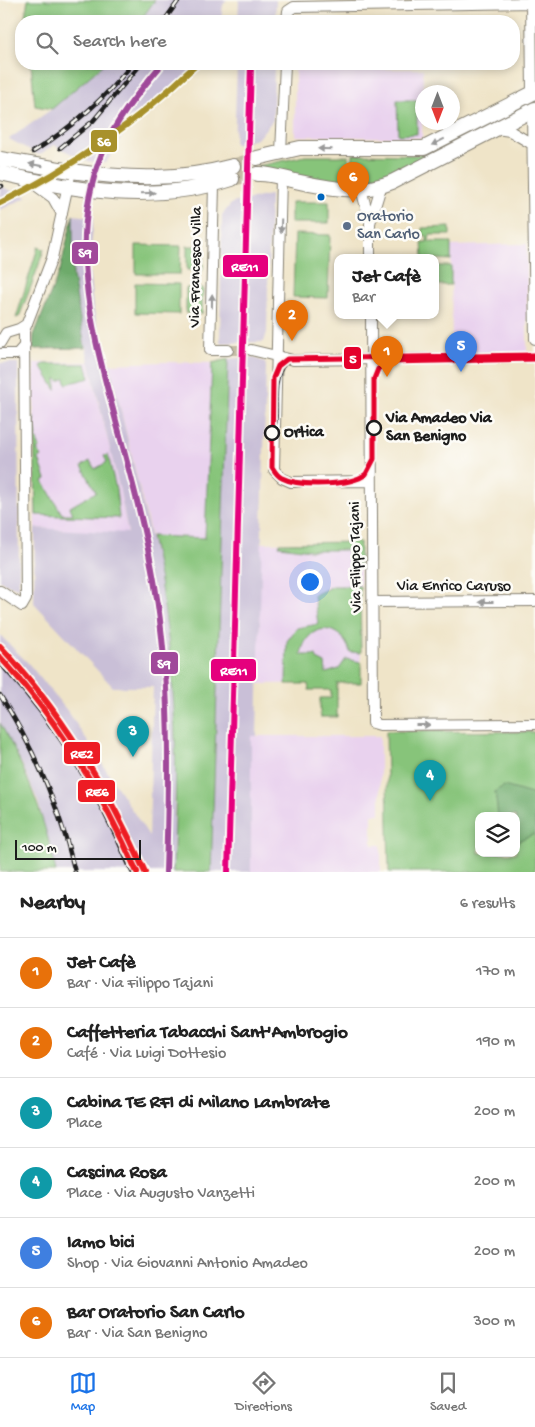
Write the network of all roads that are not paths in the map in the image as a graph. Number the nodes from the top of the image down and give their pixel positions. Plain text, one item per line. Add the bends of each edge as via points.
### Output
1 (532, 2) edge
2 (289, 15) edge
3 (533, 63) edge
4 (285, 70) edge
5 (533, 93) edge
6 (534, 109) edge
7 (495, 129) junction
8 (532, 144) junction
9 (281, 152) junction
10 (257, 158) tunnel mouth
11 (0, 159) edge
12 (71, 171) junction
13 (0, 173) edge
14 (257, 174) tunnel mouth
15 (23, 178) junction
16 (281, 178) junction
17 (214, 185) junction
18 (381, 187) junction
19 (69, 188) junction
20 (361, 189) junction
21 (62, 214) junction
22 (370, 222) junction
23 (370, 254) edge
24 (371, 319) edge
25 (27, 324) junction
26 (15, 330) junction
27 (1, 339) edge
28 (535, 339) edge
29 (25, 342) junction
30 (228, 350) tunnel mouth
31 (251, 350) tunnel mouth
32 (13, 355) edge
33 (276, 357) junction
34 (535, 357) edge
35 (371, 359) junction
36 (371, 481) junction
37 (0, 590) edge
38 (535, 601) edge
39 (372, 602) junction
40 (535, 724) edge

1 - 2 street via 294,7
1 - 3 street
3 - 5 street
4 - 9 street
5 - 6 street
5 -> 9 street via 424,148 300,148
6 - 7 street
6 - 8 street
7 - 8 street via 510,131
7 - 18 street
8 - 28 street
9 - 10 street
12 -> 11 street, bridge
12 - 17 street via 103,176 175,177 232,172
12 - 19 street
13 - 15 street, bridge
14 - 16 street
15 - 19 street
15 - 21 street via 53,198
16 - 20 street via 331,188
16 -> 33 street
19 -> 17 street via 151,193
30 -> 17 street, Via Francesco Villa via 210,350
18 - 20 street
18 - 22 street
19 - 21 street
20 - 22 street
21 - 25 street via 47,275
22 - 23 street
24 - 35 street, Via Filippo Tajani
25 - 26 street
25 - 29 street
26 - 27 street via 8,331
26 - 29 street via 21,333
27 - 32 street via 4,351
29 - 32 street
31 - 33 street
32 - 37 street via 27,596 22,606
33 - 35 street via 293,360
33 - 36 street via 273,465 276,473 293,482
34 - 35 street
35 - 36 street, Via Filippo Tajani
36 - 39 street, Via Filippo Tajani
38 -> 39 street, Via Enrico Caruso
39 -> 40 street, Via Filippo Tajani via 374,724

